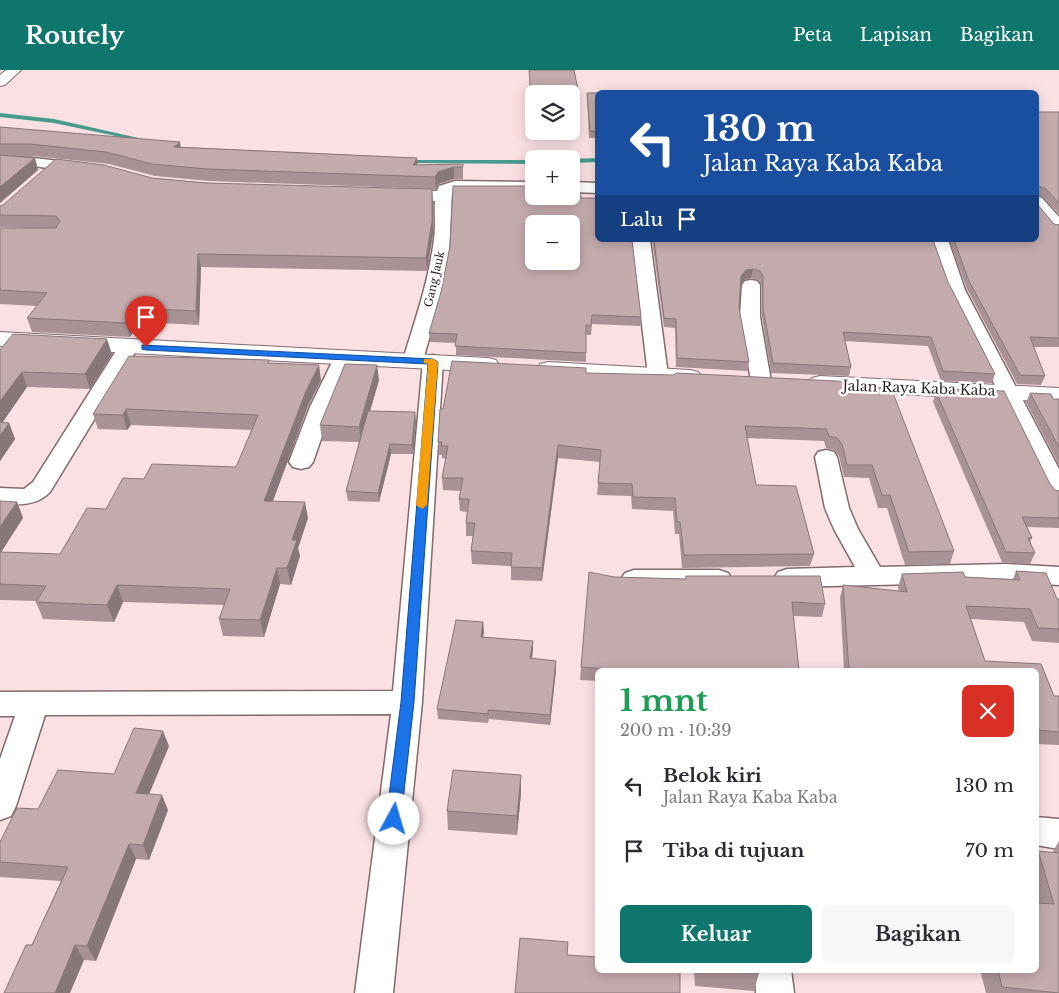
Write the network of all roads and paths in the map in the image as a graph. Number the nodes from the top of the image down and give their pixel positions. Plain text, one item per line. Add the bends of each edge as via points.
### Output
1 (14, 70) edge
2 (0, 82) edge
3 (0, 161) edge
4 (55, 165) junction
5 (100, 170) edge
6 (41, 177) edge
7 (525, 187) edge
8 (580, 187) edge
9 (595, 188) edge
10 (386, 195) edge
11 (443, 196) junction
12 (1039, 204) edge
13 (1059, 227) edge
14 (641, 242) edge
15 (940, 242) edge
16 (752, 285) dead end
17 (0, 339) edge
18 (129, 346) junction
19 (344, 358) junction
20 (423, 361) junction
21 (658, 375) junction
22 (715, 378) edge
23 (772, 381) joint
24 (1009, 391) junction
25 (1059, 395) edge
26 (826, 457) dead end
27 (301, 462) dead end
28 (1059, 493) edge
29 (0, 496) edge
30 (1059, 576) edge
31 (873, 577) junction
32 (613, 579) edge
33 (407, 702) junction
34 (0, 704) edge
35 (34, 704) junction
36 (0, 806) edge
37 (1039, 831) edge
38 (1059, 834) edge
39 (773, 973) edge
40 (374, 993) edge
41 (775, 993) edge

1 - 2 street
3 - 4 street
4 - 5 street
4 - 6 street
7 - 11 street via 455,186 445,189
8 - 9 street
10 - 11 street
11 - 20 street, Gang Jauk via 443,238
12 - 13 street
14 - 21 street
15 - 24 street via 956,290
16 - 23 street via 750,317
17 - 18 street
18 - 19 street
18 - 29 street via 42,488 33,495
19 - 20 street
19 - 27 street via 321,407
20 - 21 street
20 - 33 street, Gang Jauk
21 - 22 street
23 - 24 street, Jalan Raya Kaba Kaba
24 - 25 street, Jalan Raya Kaba Kaba
24 - 28 street
26 - 31 street via 837,508
30 - 31 street via 1006,573
31 - 32 street
33 - 35 street
33 - 40 street, Gang Jauk
34 - 35 street
35 - 36 street
37 - 38 street
39 - 41 street

